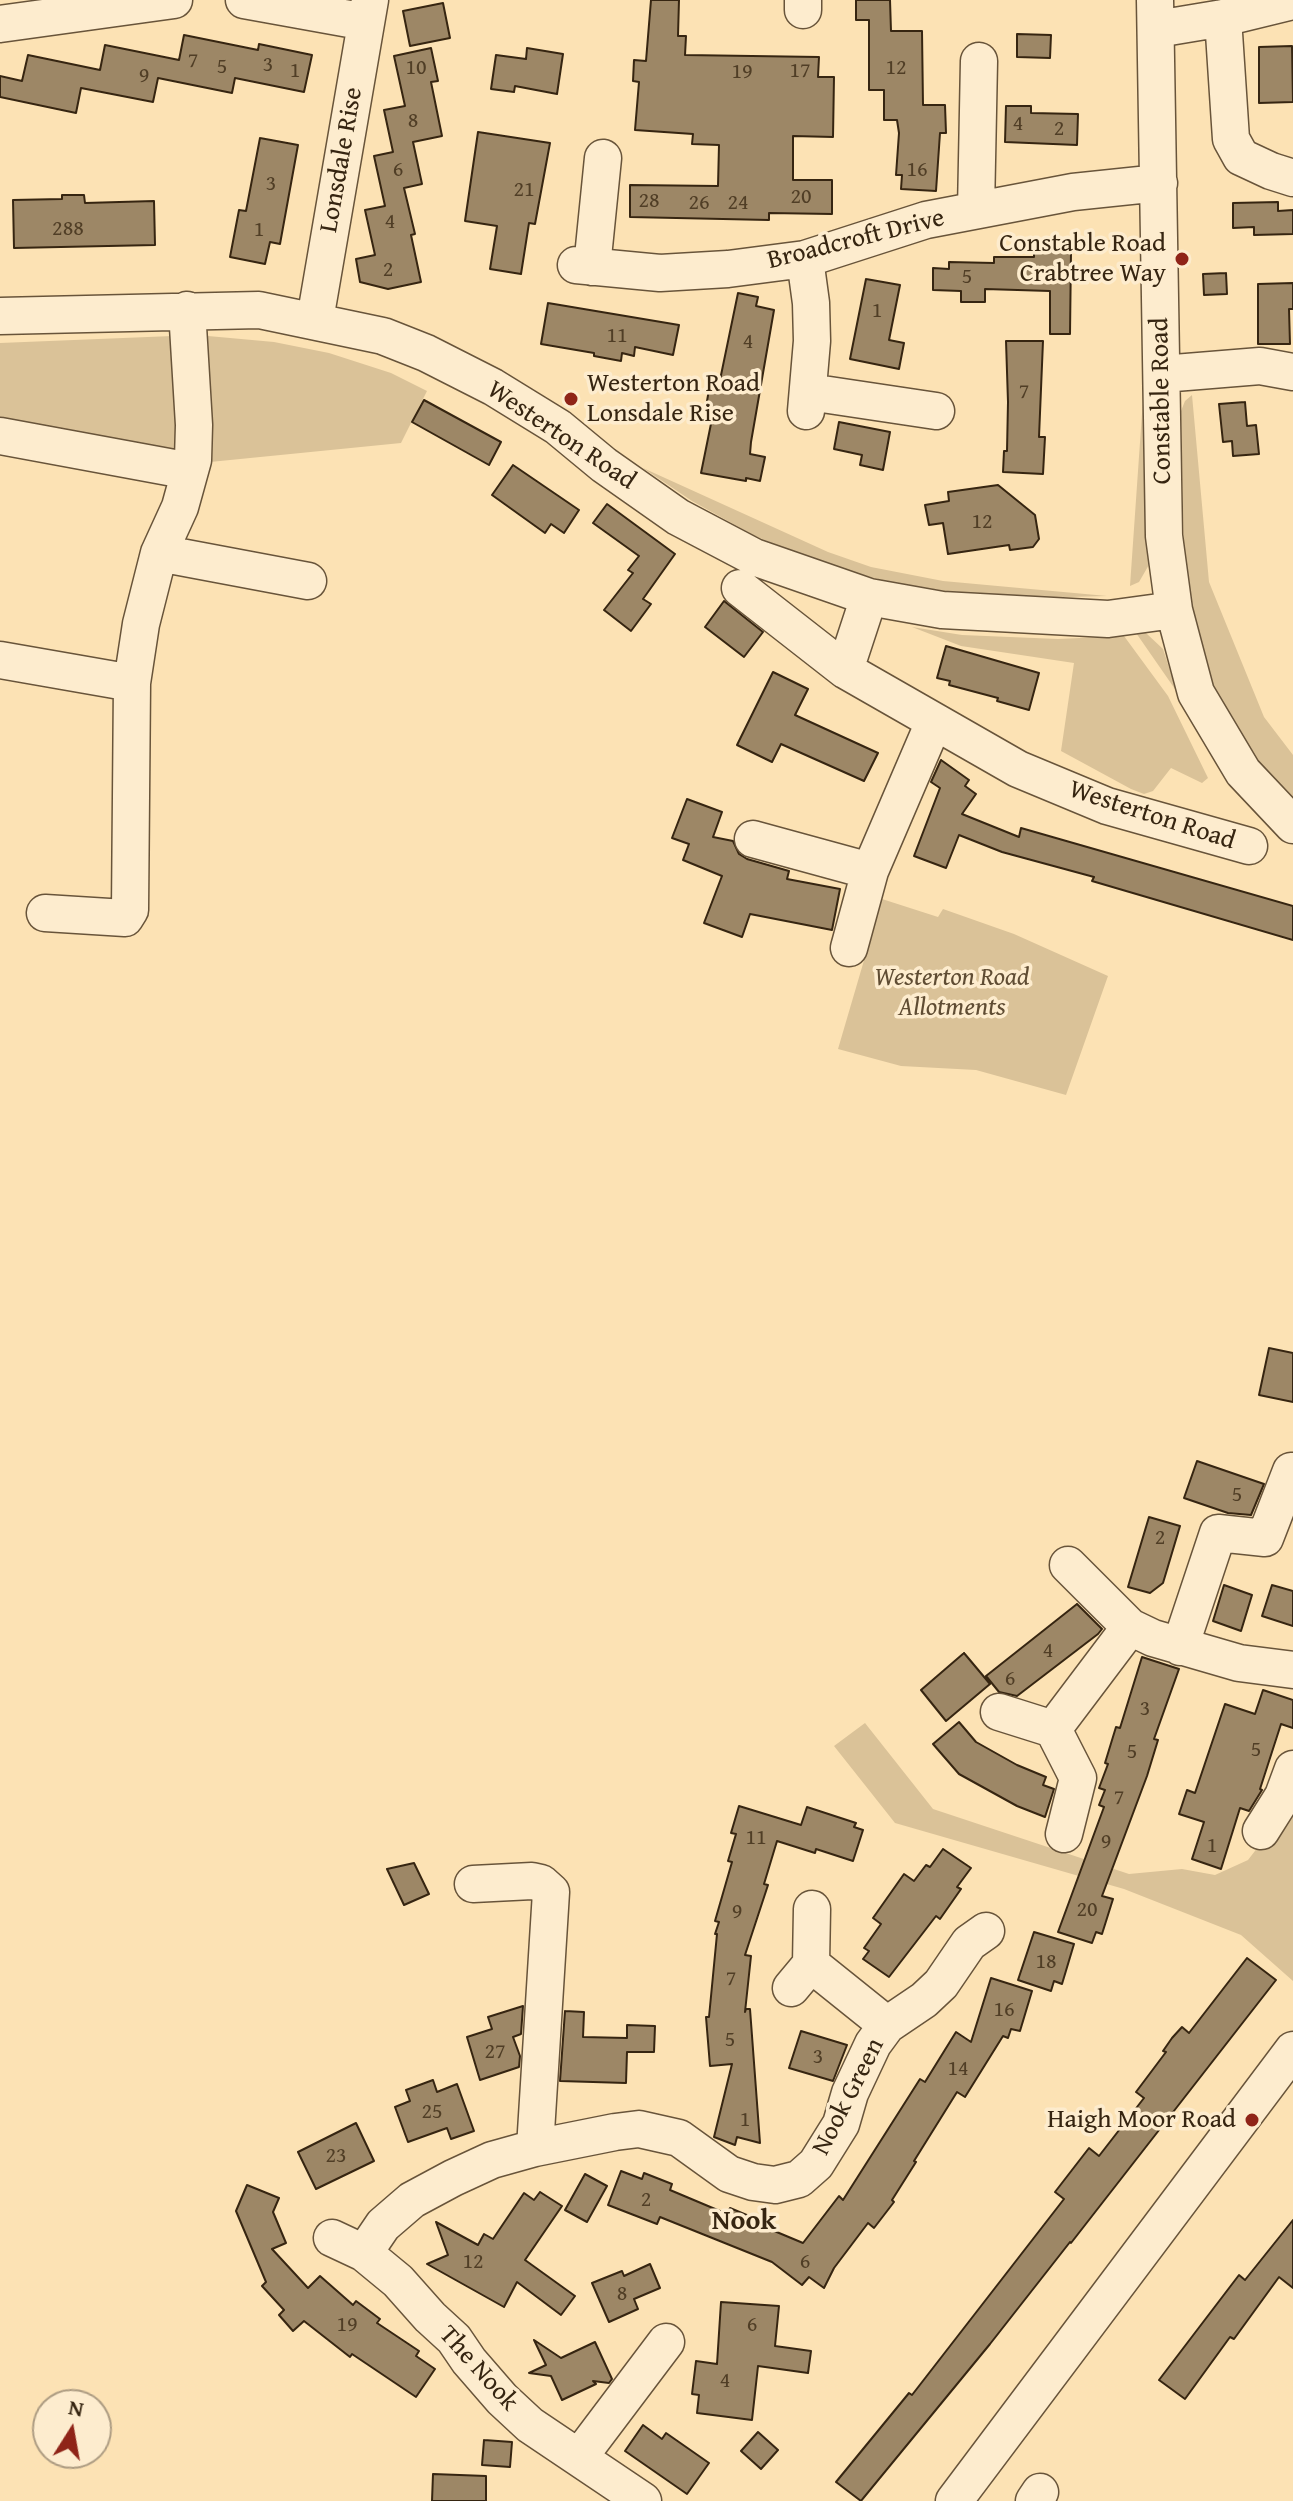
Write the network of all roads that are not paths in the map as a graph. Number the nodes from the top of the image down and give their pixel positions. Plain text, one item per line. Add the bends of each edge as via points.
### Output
1 (174, 0) edge
2 (244, 0) edge
3 (1293, 1) edge
4 (1237, 10) edge
5 (368, 11) edge
6 (1156, 14) edge
7 (0, 24) edge
8 (979, 61) dead end
9 (603, 158) dead end
10 (1293, 178) edge
11 (1159, 183) junction
12 (976, 210) junction
13 (805, 259) junction
14 (187, 310) junction
15 (0, 316) edge
16 (315, 320) junction
17 (1293, 372) edge
18 (1162, 374) junction
19 (936, 411) dead end
20 (0, 436) edge
21 (190, 471) junction
22 (159, 553) junction
23 (308, 581) dead end
24 (740, 588) dead end
25 (869, 597) junction
26 (1174, 610) junction
27 (0, 660) edge
28 (845, 670) junction
29 (132, 683) junction
30 (934, 722) junction
31 (1293, 825) edge
32 (753, 839) dead end
33 (1249, 846) dead end
34 (870, 871) junction
35 (45, 913) dead end
36 (849, 948) dead end
37 (1291, 1471) dead end
38 (1068, 1565) dead end
39 (1130, 1627) junction
40 (1180, 1647) junction
41 (1293, 1670) edge
42 (999, 1712) dead end
43 (1053, 1729) junction
44 (1293, 1769) edge
45 (1261, 1831) dead end
46 (1064, 1834) dead end
47 (473, 1884) dead end
48 (812, 1909) dead end
49 (986, 1931) dead end
50 (887, 2025) junction
51 (1293, 2050) edge
52 (639, 2129) joint
53 (535, 2148) junction
54 (666, 2342) dead end
55 (580, 2456) junction
56 (958, 2500) edge
57 (643, 2501) edge

1 - 7 street
2 - 5 street
3 - 4 street
4 - 6 street
4 - 10 street via 1231,139 1241,157
5 - 16 street, Lonsdale Rise
6 - 11 street, Constable Road
8 - 12 street, Broadcroft Drive
9 - 13 street, Broadcroft Drive via 584,266 660,273
11 - 12 street, Broadcroft Drive
11 - 18 street, Constable Road
12 - 13 street, Broadcroft Drive via 926,220
13 - 19 street via 811,303 807,402
14 - 15 street, Westerton Road
14 - 16 street, Westerton Road via 259,310
14 - 21 street via 194,425
16 - 25 street, Westerton Road via 383,336 426,353 558,427 678,517 754,557
17 - 18 street via 1260,366
18 - 26 street, Constable Road via 1164,536
20 - 21 street
21 - 22 street
22 - 23 street
22 - 29 street
24 - 28 street, Westerton Road
25 - 26 street, Westerton Road via 942,610 1108,619
25 - 28 street
26 - 31 street via 1196,693 1243,772
27 - 29 street
28 - 30 street, Westerton Road
29 - 35 street via 130,910 125,918
30 - 33 street, Westerton Road via 1018,769 1107,806
30 - 34 street
32 - 34 street
34 - 36 street
37 - 40 street via 1265,1538 1218,1533
38 - 39 street
39 - 40 street
39 - 43 street
40 - 41 street
42 - 43 street
43 - 46 street via 1078,1778
44 - 45 street
47 - 53 street via 532,1881 551,1892
48 - 50 street, Nook Green via 801,1976
49 - 50 street, Nook Green via 969,1943 941,1984
50 - 52 street, Nook Green via 862,2067 841,2124 816,2164 799,2179 775,2185 753,2182 729,2174 679,2138
51 - 56 street
52 - 53 street, The Nook
53 - 55 street, The Nook via 492,2160 412,2200 348,2245 398,2281 530,2425
54 - 55 street
55 - 57 street, The Nook

